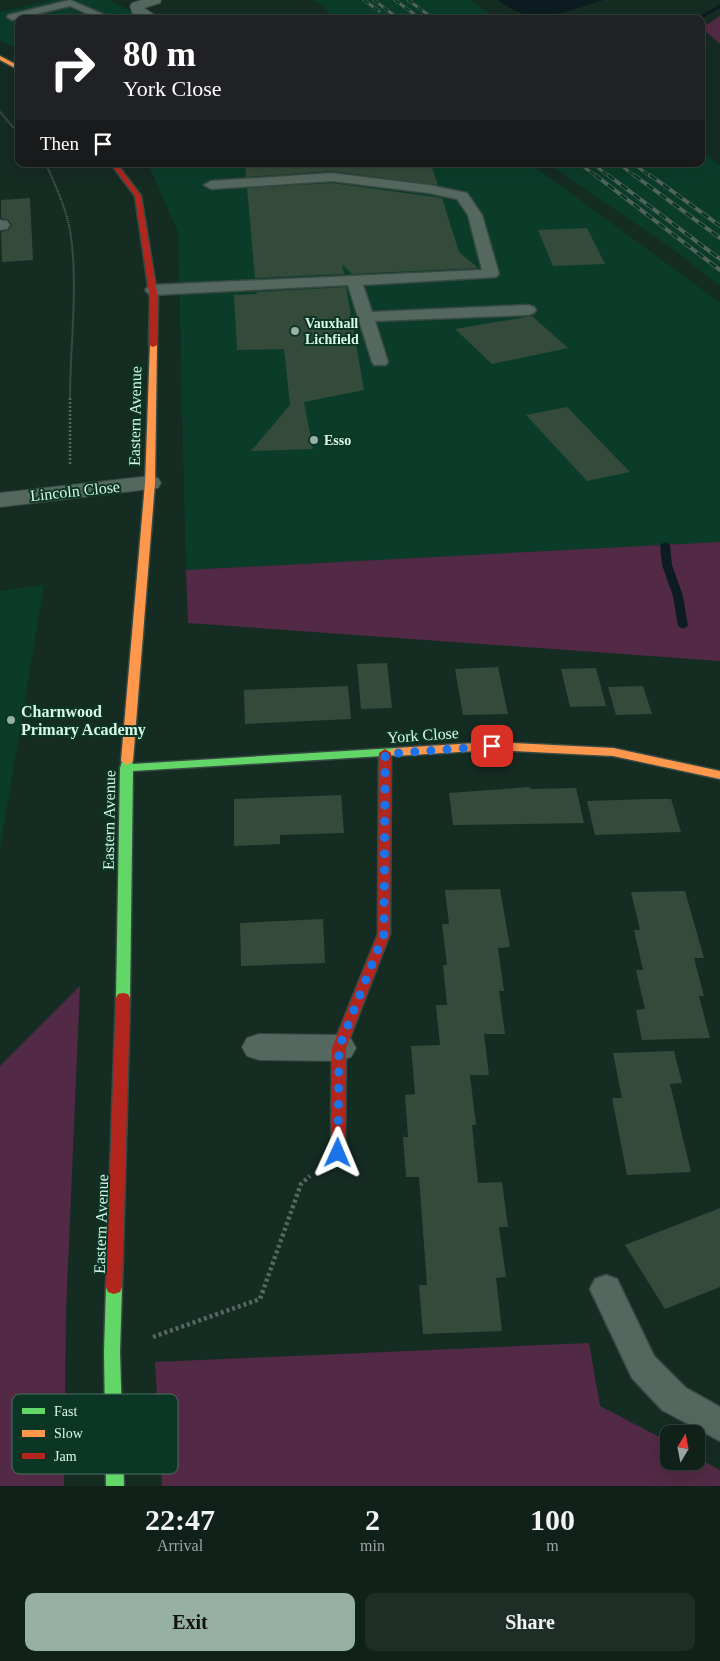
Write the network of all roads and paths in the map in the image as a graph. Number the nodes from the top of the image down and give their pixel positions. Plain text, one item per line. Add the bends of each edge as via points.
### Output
1 (155, 0) edge
2 (20, 15) edge
3 (99, 15) edge
4 (145, 15) edge
5 (15, 16) edge
6 (12, 17) dead end
7 (0, 58) edge
8 (15, 65) edge
9 (0, 112) edge
10 (15, 129) edge
11 (47, 167) edge
12 (116, 167) edge
13 (210, 185) dead end
14 (354, 281) junction
15 (153, 290) junction
16 (528, 310) dead end
17 (366, 317) junction
18 (380, 362) dead end
19 (150, 483) junction
20 (70, 491) junction
21 (0, 500) edge
22 (385, 754) junction
23 (126, 768) junction
24 (720, 775) edge
25 (259, 1047) dead end
26 (339, 1048) junction
27 (338, 1153) joint
28 (606, 1289) dead end
29 (112, 1352) junction
30 (113, 1394) edge
31 (720, 1424) edge

1 - 4 street via 138,6 138,12
2 - 3 lane via 71,3
5 - 6 lane
7 - 8 main road
9 - 10 path
11 - 20 path via 70,236 73,292
12 - 15 main road, Eastern Avenue via 138,196
13 - 14 lane via 332,177 462,196 475,215 491,274
14 - 15 lane
14 - 17 lane
15 - 19 main road, Eastern Avenue
16 - 17 lane
17 - 18 lane
19 - 20 street, Lincoln Close
19 - 23 main road, Eastern Avenue
20 - 21 street, Lincoln Close
22 - 23 main road, York Close
22 - 24 main road, York Close via 492,746 613,752
22 - 26 main road via 384,934
23 - 29 main road, Eastern Avenue via 121,1107
25 - 26 street
26 - 27 main road
27 - 29 path via 301,1184 260,1299
28 - 31 lane via 644,1367 674,1398
29 - 30 main road, Eastern Avenue

